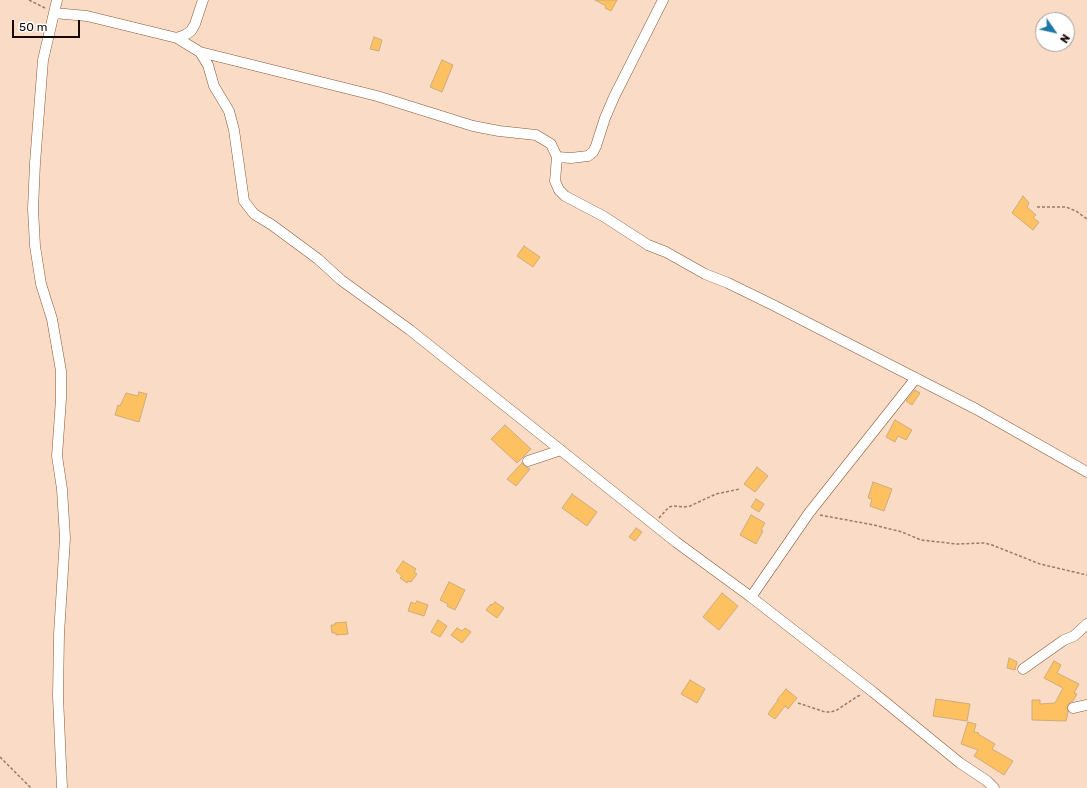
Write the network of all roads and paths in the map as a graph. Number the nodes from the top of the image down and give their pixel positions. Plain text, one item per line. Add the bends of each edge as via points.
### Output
1 (29, 0) edge
2 (57, 0) edge
3 (203, 0) edge
4 (663, 0) edge
5 (54, 13) junction
6 (177, 38) junction
7 (200, 52) junction
8 (557, 157) junction
9 (1037, 207) dead end
10 (1087, 219) edge
11 (916, 378) junction
12 (561, 450) junction
13 (528, 461) dead end
14 (1087, 472) edge
15 (740, 489) dead end
16 (808, 513) junction
17 (654, 524) junction
18 (1087, 575) edge
19 (751, 597) junction
20 (1087, 624) edge
21 (1023, 669) dead end
22 (873, 692) junction
23 (798, 703) dead end
24 (1087, 705) edge
25 (1074, 708) dead end
26 (0, 757) edge
27 (31, 788) edge
28 (62, 788) edge
29 (994, 788) edge

1 - 5 path
2 - 5 street
3 - 6 street via 191,31
4 - 8 street via 614,97 593,152 588,156
5 - 6 street via 87,16
5 - 28 street via 43,60 33,209 37,261 61,371 57,456 65,538 58,696
6 - 7 street
7 - 8 street via 377,96 473,126 536,135 550,144
7 - 12 street via 208,65 214,86 229,111 244,200 254,214 318,259 341,280 410,330
8 - 11 street via 555,181 565,196 648,245
9 - 10 path via 1066,207
11 - 14 street
11 - 16 street
12 - 13 street
12 - 17 street
15 - 17 path via 716,494 690,506 669,507
16 - 18 path via 856,520 902,532 921,540 957,544 984,543 1040,564
16 - 19 street
17 - 19 street
19 - 22 street
20 - 21 street via 1074,636 1064,640
22 - 23 path via 858,696 831,712
22 - 29 street
24 - 25 street
26 - 27 path

